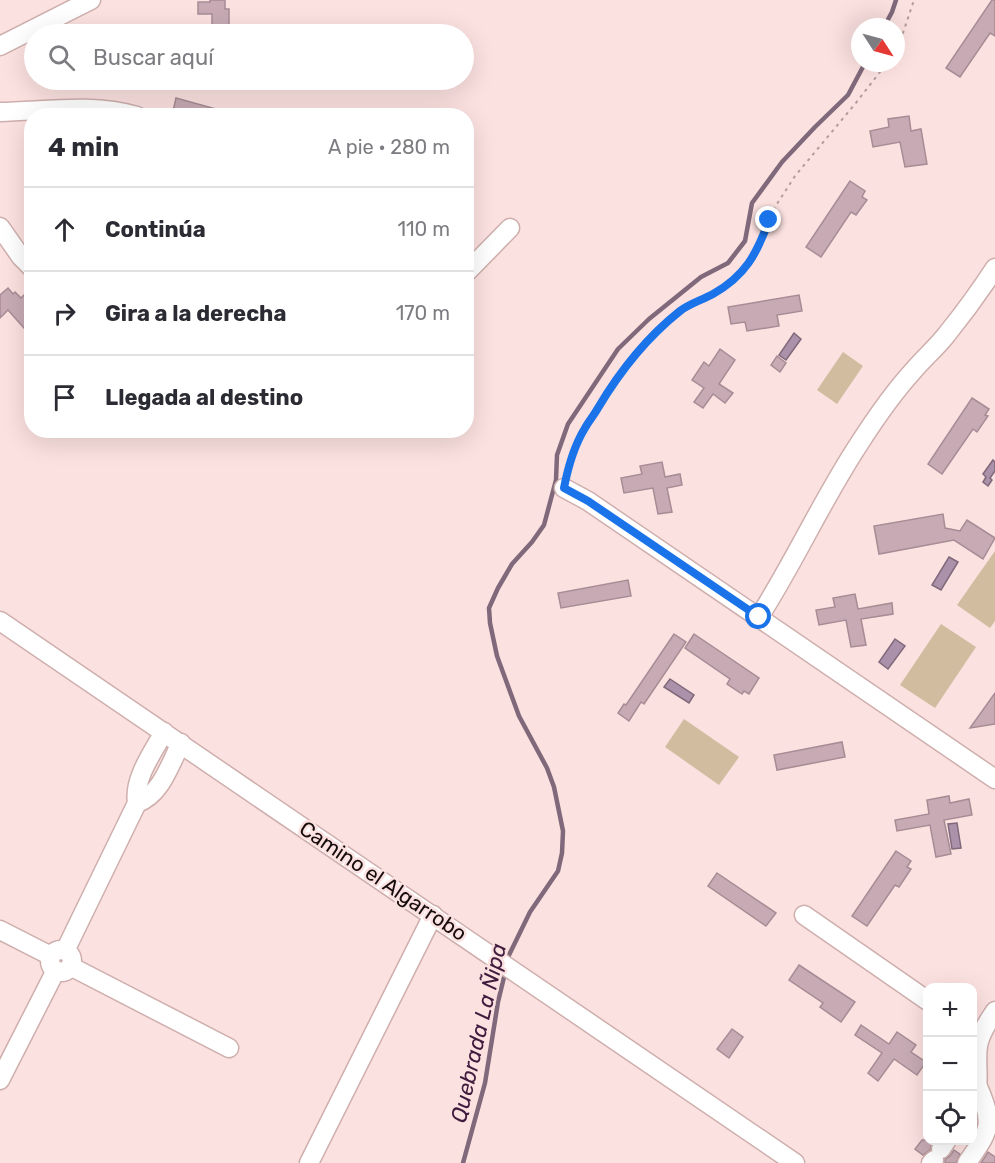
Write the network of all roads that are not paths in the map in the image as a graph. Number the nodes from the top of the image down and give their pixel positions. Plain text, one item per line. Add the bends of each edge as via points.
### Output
1 (91, 0) edge
2 (44, 24) edge
3 (24, 34) edge
4 (0, 46) edge
5 (24, 111) edge
6 (0, 112) edge
7 (0, 227) edge
8 (510, 228) dead end
9 (24, 261) edge
10 (474, 265) edge
11 (995, 268) edge
12 (564, 488) road end
13 (759, 617) junction
14 (0, 621) edge
15 (164, 732) junction
16 (181, 743) junction
17 (995, 779) edge
18 (137, 803) junction
19 (433, 915) junction
20 (804, 915) dead end
21 (0, 930) edge
22 (61, 961) junction
23 (923, 998) edge
24 (995, 1011) edge
25 (983, 1039) edge
26 (230, 1048) dead end
27 (0, 1080) edge
28 (975, 1091) edge
29 (977, 1097) edge
30 (977, 1098) edge
31 (995, 1107) edge
32 (309, 1163) edge
33 (795, 1163) edge
34 (967, 1163) edge

1 - 2 street
3 - 4 street
5 - 6 street
7 - 9 street
8 - 10 street
11 - 13 street via 972,303 912,371 859,443
12 - 13 street
13 - 17 street
14 - 15 street, Camino el Algarrobo
15 - 16 street, Camino el Algarrobo
15 - 18 street via 139,778
16 - 18 street via 154,793
16 - 19 street, Camino el Algarrobo
18 - 22 street
19 - 32 street
19 - 33 street, Camino el Algarrobo
20 - 23 street
21 - 22 street
22 - 26 street
22 - 27 street
24 - 25 street
25 - 28 street via 978,1045
29 - 31 street
30 - 34 street via 986,1105 989,1119 987,1132

